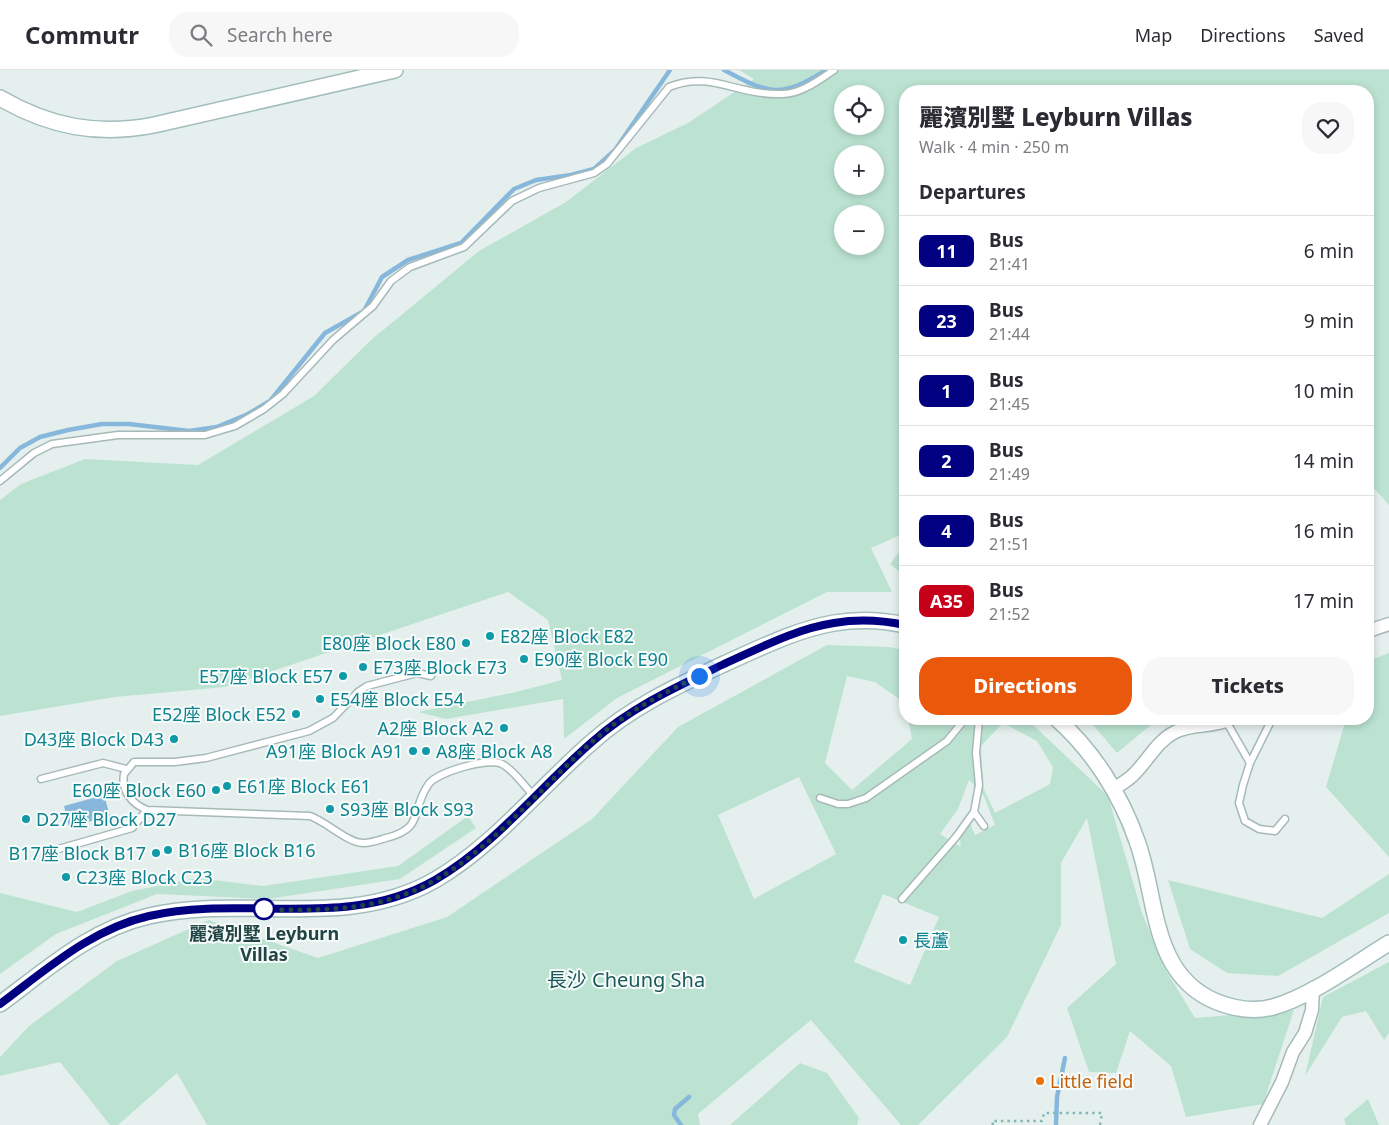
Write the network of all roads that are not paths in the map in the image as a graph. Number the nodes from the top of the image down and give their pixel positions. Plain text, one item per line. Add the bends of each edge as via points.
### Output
1 (395, 70) edge
2 (834, 70) edge
3 (0, 98) edge
4 (0, 481) edge
5 (899, 624) edge
6 (1389, 624) edge
7 (1374, 629) edge
8 (431, 676) dead end
9 (960, 725) edge
10 (978, 725) edge
11 (1062, 725) edge
12 (1198, 725) edge
13 (1231, 725) edge
14 (1269, 725) edge
15 (1250, 763) junction
16 (126, 769) junction
17 (41, 779) dead end
18 (1113, 789) junction
19 (534, 796) junction
20 (820, 798) dead end
21 (147, 810) junction
22 (974, 812) junction
23 (1285, 819) dead end
24 (984, 826) dead end
25 (55, 850) dead end
26 (902, 899) dead end
27 (1389, 943) edge
28 (1313, 988) junction
29 (0, 1004) edge
30 (1260, 1125) edge

1 - 3 main road via 140,128 95,131 49,122
2 - 4 lane via 808,87 782,94 751,90 712,75 696,73 681,77 669,87 607,164 594,172 539,188 512,201 464,247 410,267 391,281 373,306 333,340 282,394 250,418 236,426 205,435 118,435 52,444 34,453
5 - 19 main road via 866,620 834,623 800,631 765,645 666,692 627,715 594,740
6 - 7 street
8 - 16 lane via 416,673 367,686 333,718 309,731 199,759 139,761
9 - 20 lane via 947,741 866,798 848,804
10 - 22 lane via 976,753 979,785
11 - 18 main road via 1086,750
12 - 18 street via 1175,732 1156,747 1134,774
13 - 15 lane
14 - 15 lane
15 - 23 lane via 1239,803 1244,820 1259,830 1274,831
16 - 17 lane via 103,763
16 - 21 lane via 123,779 125,791 134,803
18 - 28 main road via 1137,841 1166,953 1184,979 1211,1000 1241,1009 1272,1007
19 - 21 lane via 503,764 485,761 432,780 425,789 411,826 404,832 361,843 350,840 327,823 301,815
19 - 29 main road via 464,860 434,880 404,894 367,905 336,908 205,908 146,916 94,937
21 - 25 lane via 132,828
22 - 24 lane
22 - 26 lane
27 - 28 main road
28 - 30 street via 1312,1010 1305,1033

